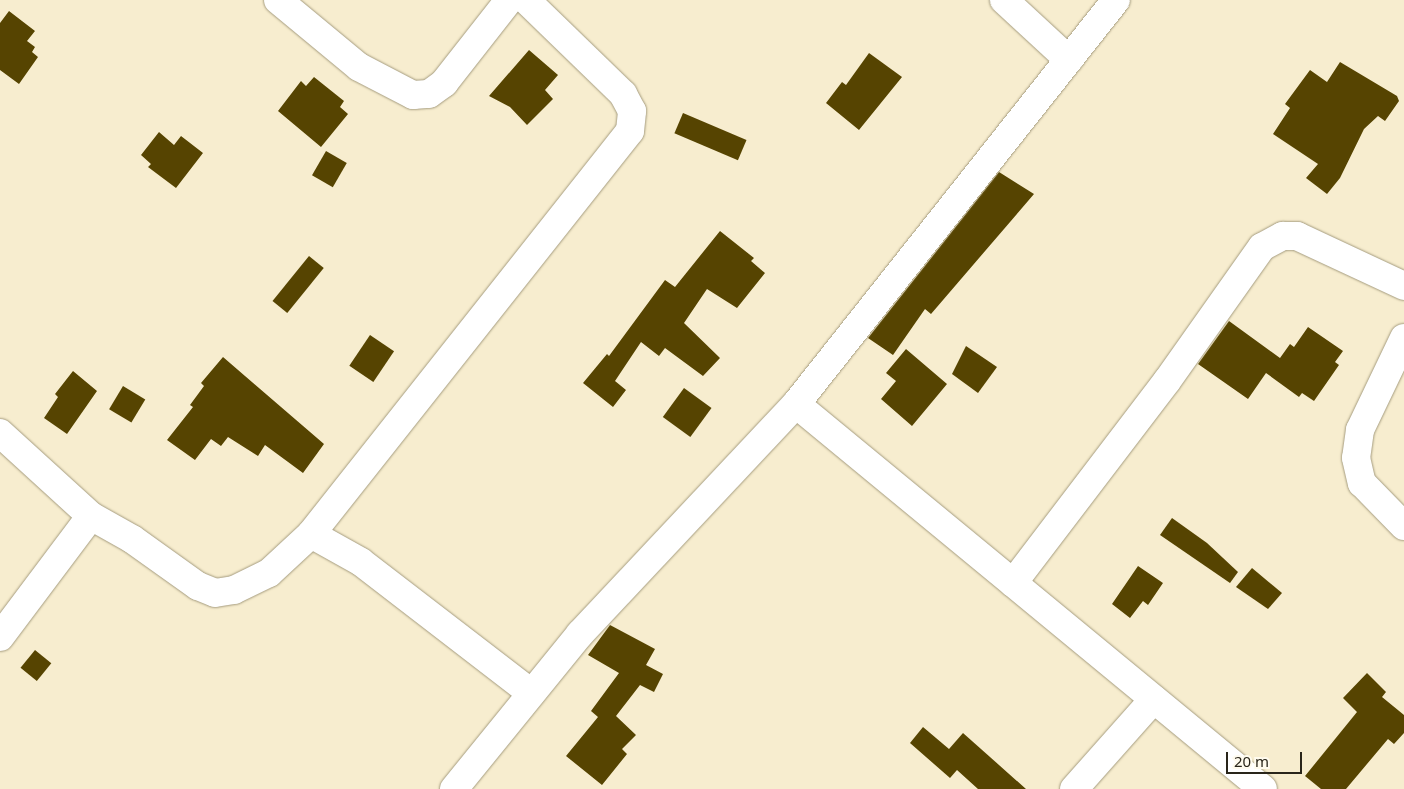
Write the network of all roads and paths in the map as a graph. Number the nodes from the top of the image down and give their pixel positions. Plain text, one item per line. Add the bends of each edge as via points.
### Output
1 (278, 0) edge
2 (509, 0) edge
3 (526, 0) edge
4 (1004, 0) edge
5 (1116, 0) edge
6 (1069, 60) junction
7 (1404, 286) edge
8 (1404, 338) edge
9 (796, 404) junction
10 (0, 433) edge
11 (91, 516) junction
12 (1404, 526) edge
13 (311, 534) junction
14 (1012, 583) junction
15 (0, 637) edge
16 (531, 693) junction
17 (1154, 699) junction
18 (454, 789) edge
19 (1074, 789) edge
20 (1263, 789) edge

1 - 2 street via 359,67 413,95 429,94 444,83
3 - 13 street via 623,94 632,111 630,131
4 - 6 street
5 - 6 street
6 - 9 street
7 - 14 street via 1297,236 1283,236 1262,247 1167,381
8 - 12 street via 1360,430 1356,458 1362,484
9 - 14 street
9 - 16 street via 580,634
10 - 11 street
11 - 13 street via 198,586 215,593 234,590 269,573
11 - 15 street
13 - 16 street via 361,562
14 - 17 street
16 - 18 street
17 - 19 street
17 - 20 street

